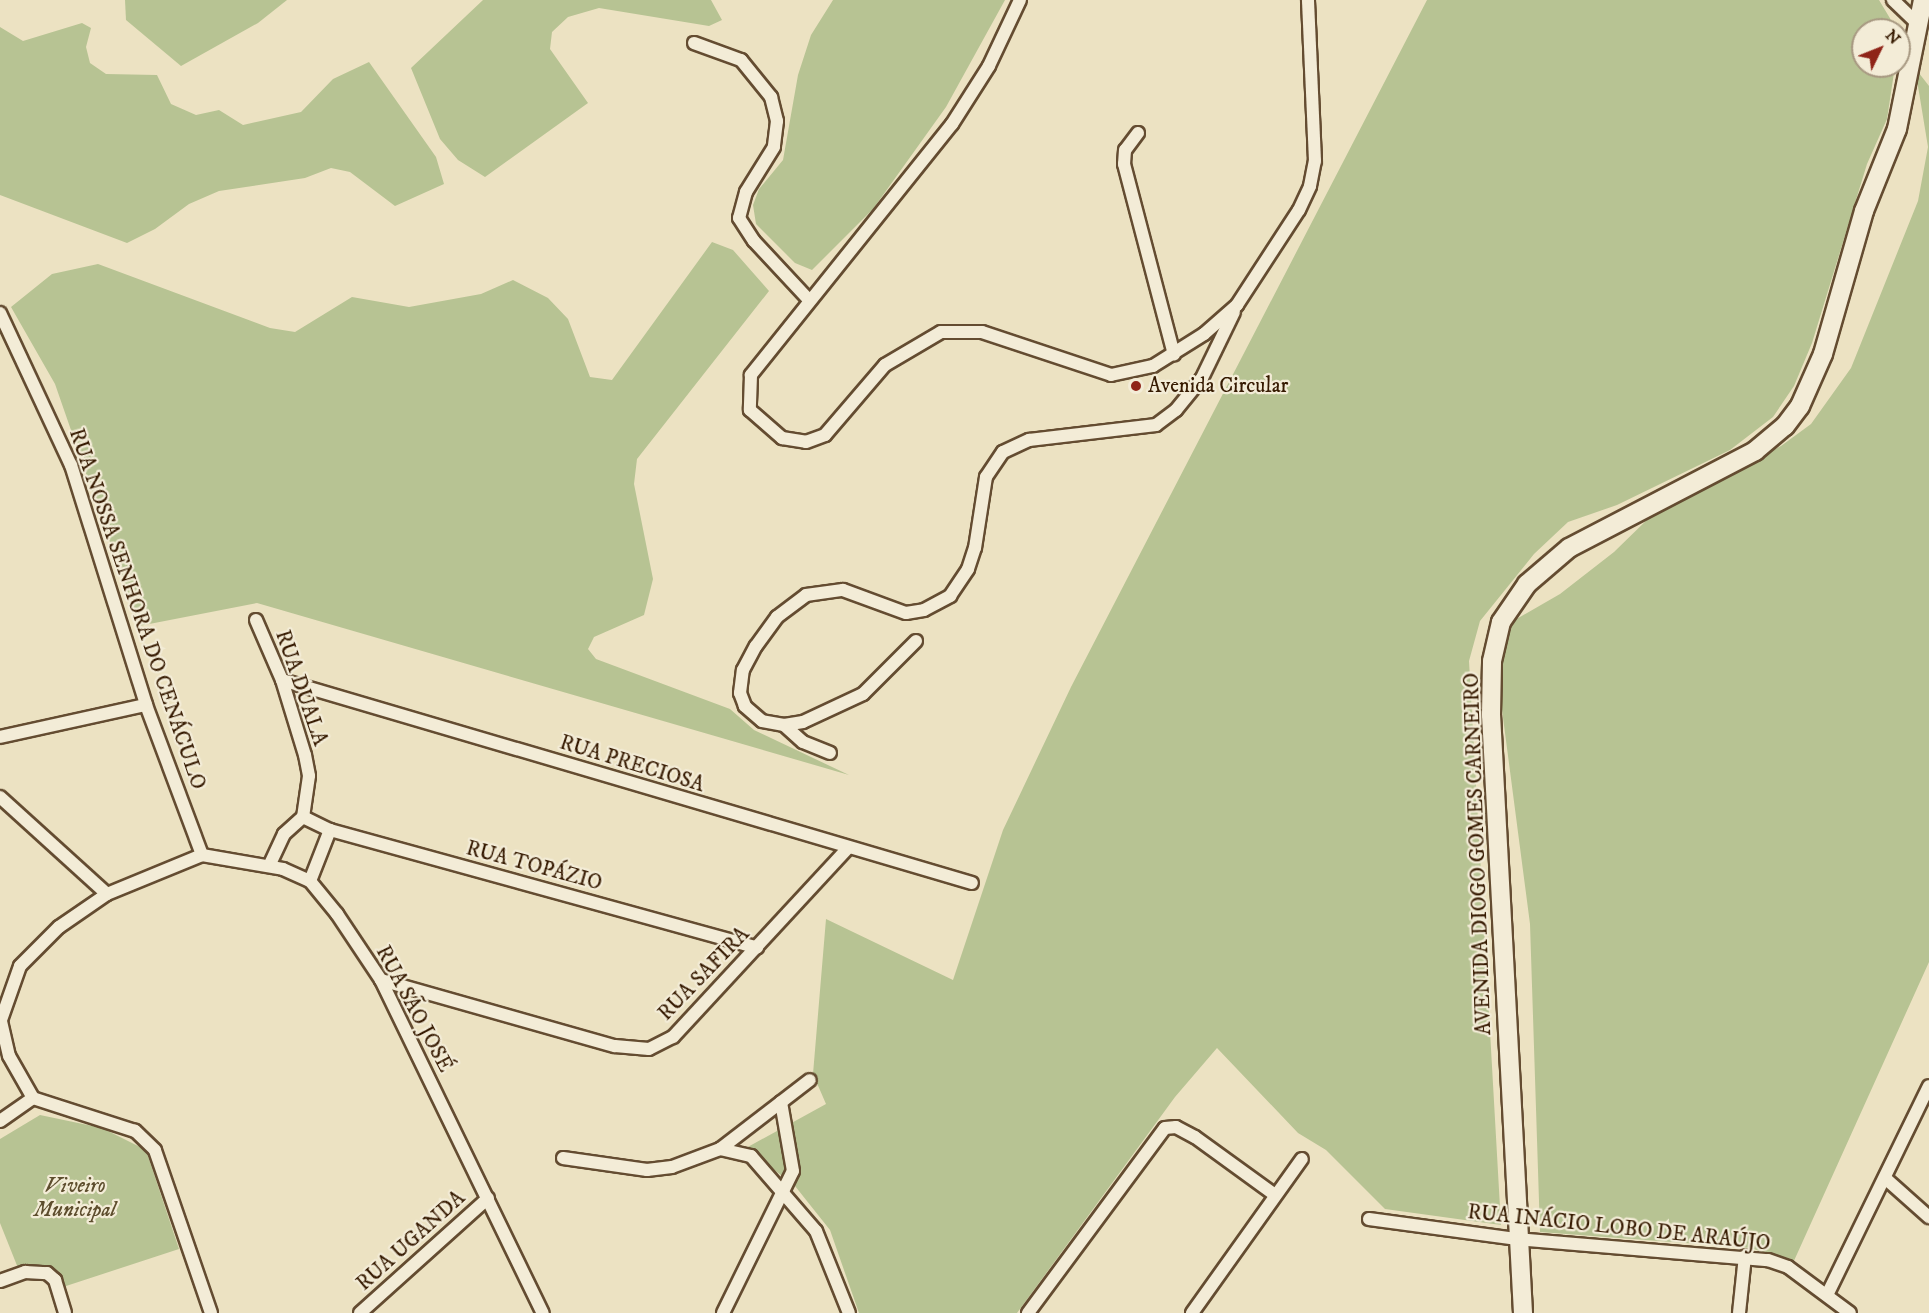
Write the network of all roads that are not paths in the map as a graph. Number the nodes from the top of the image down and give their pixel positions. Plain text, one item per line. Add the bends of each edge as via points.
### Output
1 (1020, 0) edge
2 (1308, 0) edge
3 (1893, 0) edge
4 (1923, 0) edge
5 (1915, 21) junction
6 (694, 43) dead end
7 (1138, 133) dead end
8 (809, 300) junction
9 (1237, 305) junction
10 (0, 313) edge
11 (1174, 355) junction
12 (256, 620) dead end
13 (916, 641) dead end
14 (282, 680) junction
15 (146, 705) junction
16 (784, 725) junction
17 (0, 737) edge
18 (830, 753) dead end
19 (0, 797) edge
20 (303, 817) junction
21 (330, 830) junction
22 (848, 849) junction
23 (202, 855) junction
24 (270, 864) junction
25 (310, 881) junction
26 (972, 883) dead end
27 (107, 894) junction
28 (757, 948) junction
29 (381, 980) junction
30 (810, 1080) dead end
31 (1929, 1086) edge
32 (33, 1098) junction
33 (781, 1102) junction
34 (0, 1121) edge
35 (720, 1149) junction
36 (563, 1158) dead end
37 (1302, 1159) dead end
38 (1885, 1178) junction
39 (782, 1193) junction
40 (1275, 1195) junction
41 (488, 1198) junction
42 (1929, 1217) edge
43 (1369, 1219) dead end
44 (1516, 1239) junction
45 (1745, 1256) junction
46 (0, 1281) edge
47 (1828, 1293) junction
48 (65, 1313) edge
49 (211, 1313) edge
50 (360, 1313) edge
51 (543, 1313) edge
52 (723, 1313) edge
53 (849, 1313) edge
54 (1028, 1313) edge
55 (1192, 1313) edge
56 (1523, 1313) edge
57 (1739, 1313) edge
58 (1850, 1313) edge

1 - 8 street via 974,94 910,181
2 - 9 street via 1315,161 1310,186 1299,210
3 - 5 street
4 - 5 street, AVENIDA DIOGO GOMES CARNEIRO
5 - 44 street, AVENIDA DIOGO GOMES CARNEIRO via 1897,129 1864,211 1823,354 1800,406 1785,426 1755,451 1569,548 1527,584 1501,622 1492,661 1491,715
6 - 8 street via 741,60 771,97 777,121 774,147 746,192 739,218 754,241
7 - 11 street via 1125,150 1124,164
8 - 11 street via 748,383 748,402 758,420 795,442 825,435 885,365 941,332 982,332 1111,375 1137,371
9 - 11 street
9 - 16 street via 1202,378 1176,410 1156,425 1029,440 1003,452 986,477 975,548 950,596 924,610 906,613 843,590 820,590 789,605 756,646 740,684 751,712 762,721
10 - 15 street, RUA NOSSA SENHORA DO CENÁCULO via 71,465
12 - 14 street, RUA DUALA
13 - 16 street via 863,694 835,711
14 - 20 street, RUA DUALA via 309,776
14 - 22 street, RUA PRECIOSA
15 - 17 street
15 - 23 street, RUA NOSSA SENHORA DO CENÁCULO
16 - 18 street via 803,742
19 - 27 street
20 - 21 street, RUA TOPÁZIO
20 - 24 street via 284,834
21 - 25 street
21 - 28 street, RUA TOPÁZIO
22 - 26 street, RUA PRECIOSA
22 - 28 street, RUA SAFIRA
23 - 24 street
23 - 27 street
24 - 25 street
25 - 29 street, RUA SÃO JOSÉ
27 - 32 street via 39,945 10,985 2,1039
28 - 29 street, RUA SAFIRA via 673,1037 637,1050
29 - 41 street, RUA SÃO JOSÉ
30 - 33 street
31 - 38 street
32 - 34 street
32 - 49 street via 146,1139 161,1163
33 - 35 street
33 - 39 street via 794,1160
35 - 36 street via 672,1167 647,1170
35 - 39 street via 751,1156
37 - 40 street
38 - 42 street
38 - 47 street
39 - 52 street
39 - 53 street via 816,1231
40 - 54 street via 1195,1137 1176,1127 1165,1128
40 - 55 street
41 - 50 street, RUA UGANDA
41 - 51 street, RUA SÃO JOSÉ
43 - 44 street, RUA INÁCIO LOBO DE ARAÚJO
44 - 45 street, RUA INÁCIO LOBO DE ARAÚJO
44 - 56 street, AVENIDA DIOGO GOMES CARNEIRO
45 - 47 street, RUA INÁCIO LOBO DE ARAÚJO via 1788,1266
45 - 57 street
46 - 48 street via 25,1272 47,1273 55,1280
47 - 58 street, RUA INÁCIO LOBO DE ARAÚJO

